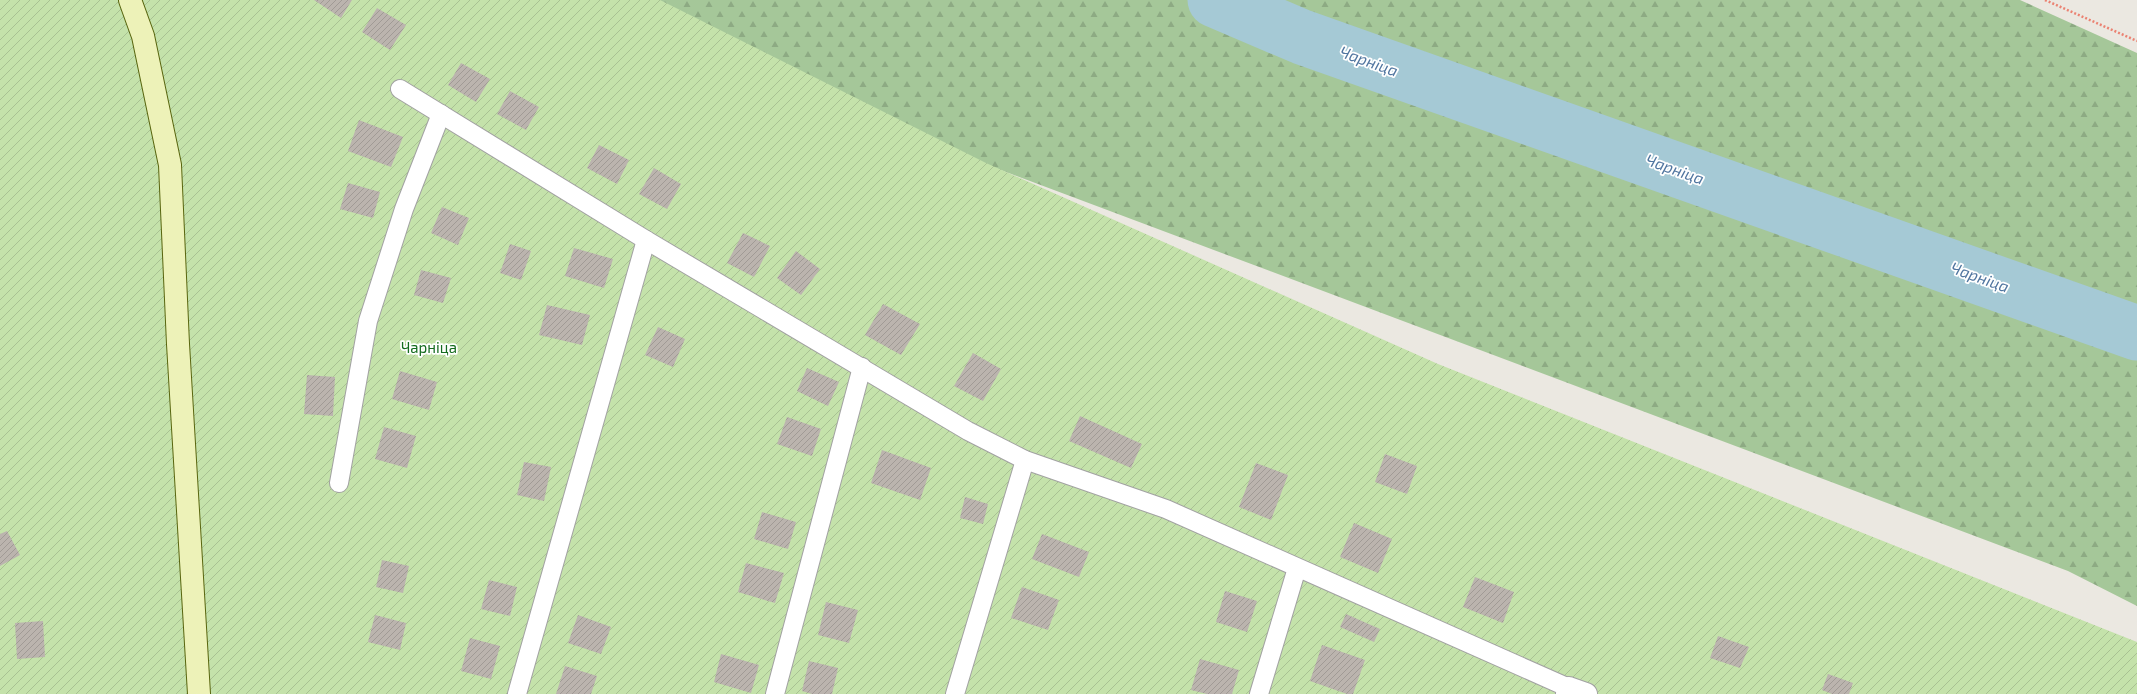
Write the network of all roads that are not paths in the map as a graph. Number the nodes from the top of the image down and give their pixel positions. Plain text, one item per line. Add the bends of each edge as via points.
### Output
1 (130, 0) edge
2 (400, 89) dead end
3 (440, 114) junction
4 (646, 240) junction
5 (862, 366) junction
6 (1025, 460) junction
7 (339, 483) dead end
8 (1297, 568) junction
9 (1574, 692) edge
10 (199, 694) edge
11 (517, 694) edge
12 (775, 694) edge
13 (955, 694) edge
14 (1259, 694) edge

1 - 10 main road via 143,36 170,165
2 - 3 lane
3 - 4 lane
3 - 7 lane via 404,209 368,321
4 - 5 lane
4 - 11 lane
5 - 6 lane via 968,431
5 - 12 lane
6 - 8 lane via 1166,509
6 - 13 lane
8 - 9 lane
8 - 14 lane

